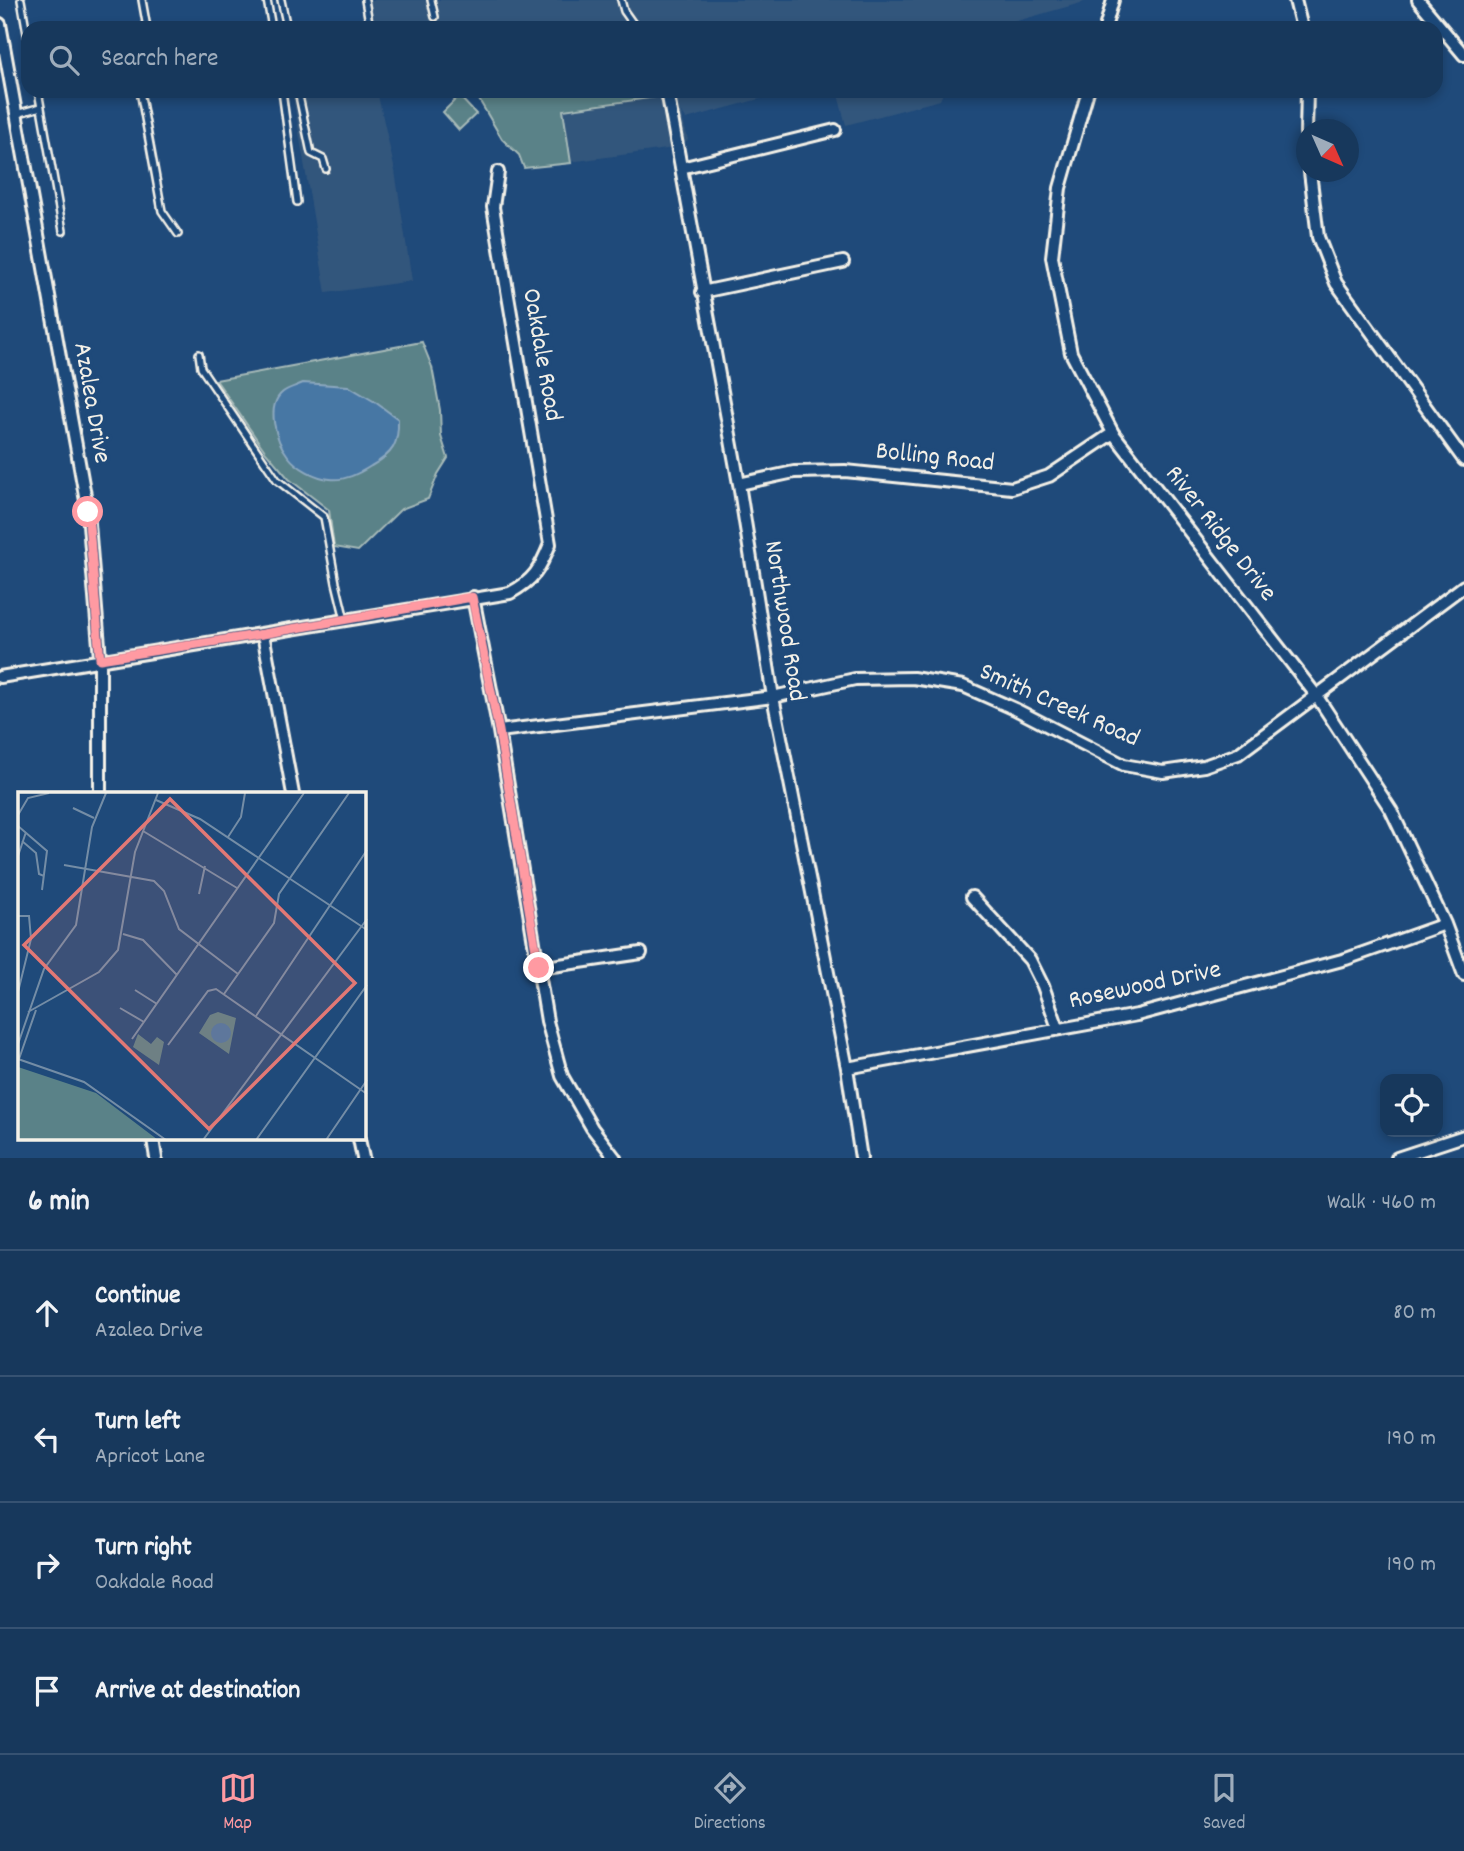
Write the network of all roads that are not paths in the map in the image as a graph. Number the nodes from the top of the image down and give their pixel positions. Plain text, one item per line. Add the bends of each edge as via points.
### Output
1 (21, 0) edge
2 (142, 0) edge
3 (267, 0) edge
4 (281, 0) edge
5 (365, 0) edge
6 (431, 0) edge
7 (621, 0) edge
8 (1112, 0) edge
9 (1295, 0) edge
10 (1418, 0) edge
11 (435, 17) dead end
12 (25, 21) edge
13 (146, 21) edge
14 (271, 21) edge
15 (285, 21) edge
16 (368, 21) edge
17 (630, 21) edge
18 (1107, 21) edge
19 (1300, 21) edge
20 (1436, 21) edge
21 (0, 24) edge
22 (1443, 30) edge
23 (1464, 55) edge
24 (39, 98) edge
25 (141, 98) edge
26 (283, 98) edge
27 (299, 98) edge
28 (668, 98) edge
29 (1086, 98) edge
30 (1307, 98) edge
31 (41, 107) junction
32 (16, 114) junction
33 (1307, 119) edge
34 (835, 130) dead end
35 (681, 168) junction
36 (326, 169) dead end
37 (498, 172) dead end
38 (1311, 182) edge
39 (297, 202) dead end
40 (63, 231) dead end
41 (178, 234) dead end
42 (844, 262) dead end
43 (702, 292) junction
44 (199, 354) dead end
45 (1114, 433) junction
46 (1464, 460) edge
47 (739, 484) junction
48 (1464, 586) edge
49 (472, 597) junction
50 (345, 620) junction
51 (263, 634) junction
52 (100, 659) junction
53 (0, 677) edge
54 (1316, 695) junction
55 (773, 697) junction
56 (499, 731) junction
57 (100, 792) edge
58 (293, 792) edge
59 (972, 897) dead end
60 (1445, 924) junction
61 (641, 953) dead end
62 (539, 968) junction
63 (1464, 975) edge
64 (1058, 1028) junction
65 (847, 1068) junction
66 (1464, 1136) edge
67 (153, 1140) edge
68 (359, 1140) edge
69 (156, 1158) edge
70 (363, 1158) edge
71 (615, 1158) edge
72 (861, 1158) edge
73 (1397, 1158) edge

1 - 12 lane
2 - 13 lane
3 - 14 lane
4 - 15 lane
5 - 16 lane
6 - 11 lane
7 - 17 lane
8 - 18 street
9 - 19 street
10 - 20 street
21 - 32 street, Azalea Drive
22 - 23 street
24 - 31 lane
25 - 41 lane via 162,211
26 - 39 lane
27 - 36 lane via 310,153 323,159
28 - 35 street, Northwood Road
29 - 45 street, River Ridge Drive via 1060,188 1052,257 1071,353
30 - 33 street
31 - 32 lane
31 - 40 lane
32 - 52 street, Azalea Drive via 88,512
34 - 35 street
35 - 43 street, Northwood Road
37 - 49 street, Oakdale Road via 493,207 550,544 529,583 510,593
38 - 46 street via 1318,237 1336,283
42 - 43 street
43 - 47 street, Northwood Road
44 - 50 lane via 201,368 277,480 324,517
45 - 47 street, Bolling Road via 1049,476 1012,488 845,471 794,472
45 - 54 street, River Ridge Drive
47 - 55 street, Northwood Road
48 - 54 street, Smith Creek Road
49 - 50 street
49 - 56 street
50 - 51 street
51 - 52 street
51 - 58 street
52 - 53 street
52 - 57 street, Azalea Drive
54 - 55 street, Smith Creek Road via 1238,754 1204,766 1163,772 1124,765 963,686 913,678 855,679
54 - 60 street, River Ridge Drive via 1391,810
55 - 56 street, Smith Creek Road
55 - 65 street, Northwood Road
56 - 62 street
59 - 64 street via 1030,960
60 - 63 street, River Ridge Drive
60 - 64 street, Rosewood Drive via 1346,959 1216,996
61 - 62 street
62 - 71 street via 562,1076
64 - 65 street, Rosewood Drive
65 - 72 street, Northwood Road
66 - 73 street
67 - 69 street
68 - 70 street

